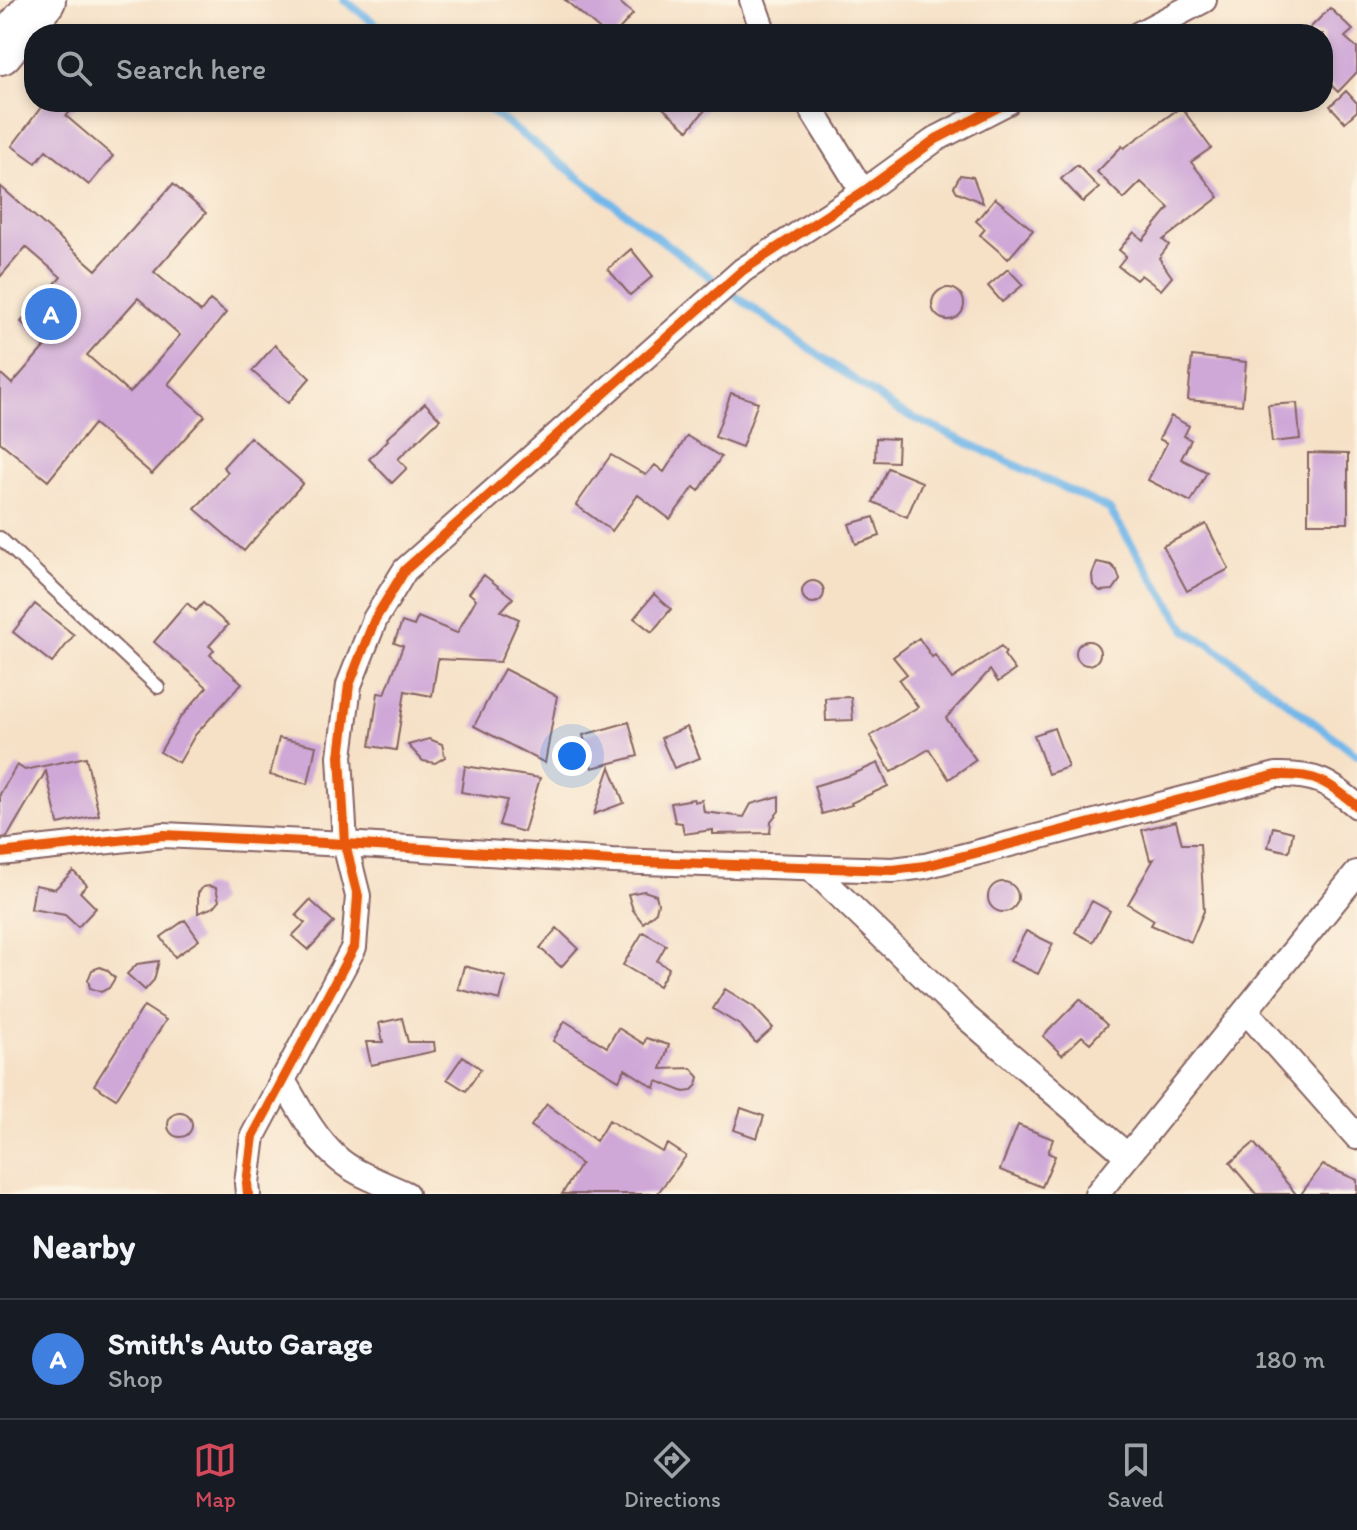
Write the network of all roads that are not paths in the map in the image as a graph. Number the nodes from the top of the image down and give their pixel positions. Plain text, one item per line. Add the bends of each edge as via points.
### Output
1 (43, 0) edge
2 (752, 0) edge
3 (1204, 0) edge
4 (760, 24) edge
5 (1158, 24) edge
6 (0, 52) edge
7 (813, 112) edge
8 (989, 112) edge
9 (863, 192) junction
10 (0, 538) edge
11 (158, 687) dead end
12 (1357, 806) edge
13 (345, 844) junction
14 (0, 853) edge
15 (810, 867) junction
16 (1357, 873) edge
17 (1246, 1011) junction
18 (282, 1079) junction
19 (1357, 1137) edge
20 (1128, 1156) junction
21 (248, 1194) edge
22 (406, 1194) edge
23 (1097, 1194) edge

1 - 6 highway
2 - 4 street
3 - 5 street
7 - 9 street
8 - 9 street via 936,139
9 - 13 street via 743,270 405,570 375,619 349,685 340,756
10 - 11 lane
12 - 15 street via 1305,774 1276,775 925,866
13 - 14 street via 164,835
13 - 15 street
13 - 18 street via 358,896 354,947
15 - 20 street via 966,1017
16 - 17 street
17 - 19 street
17 - 20 street
18 - 21 street via 253,1136
18 - 22 street via 336,1157
20 - 23 street

